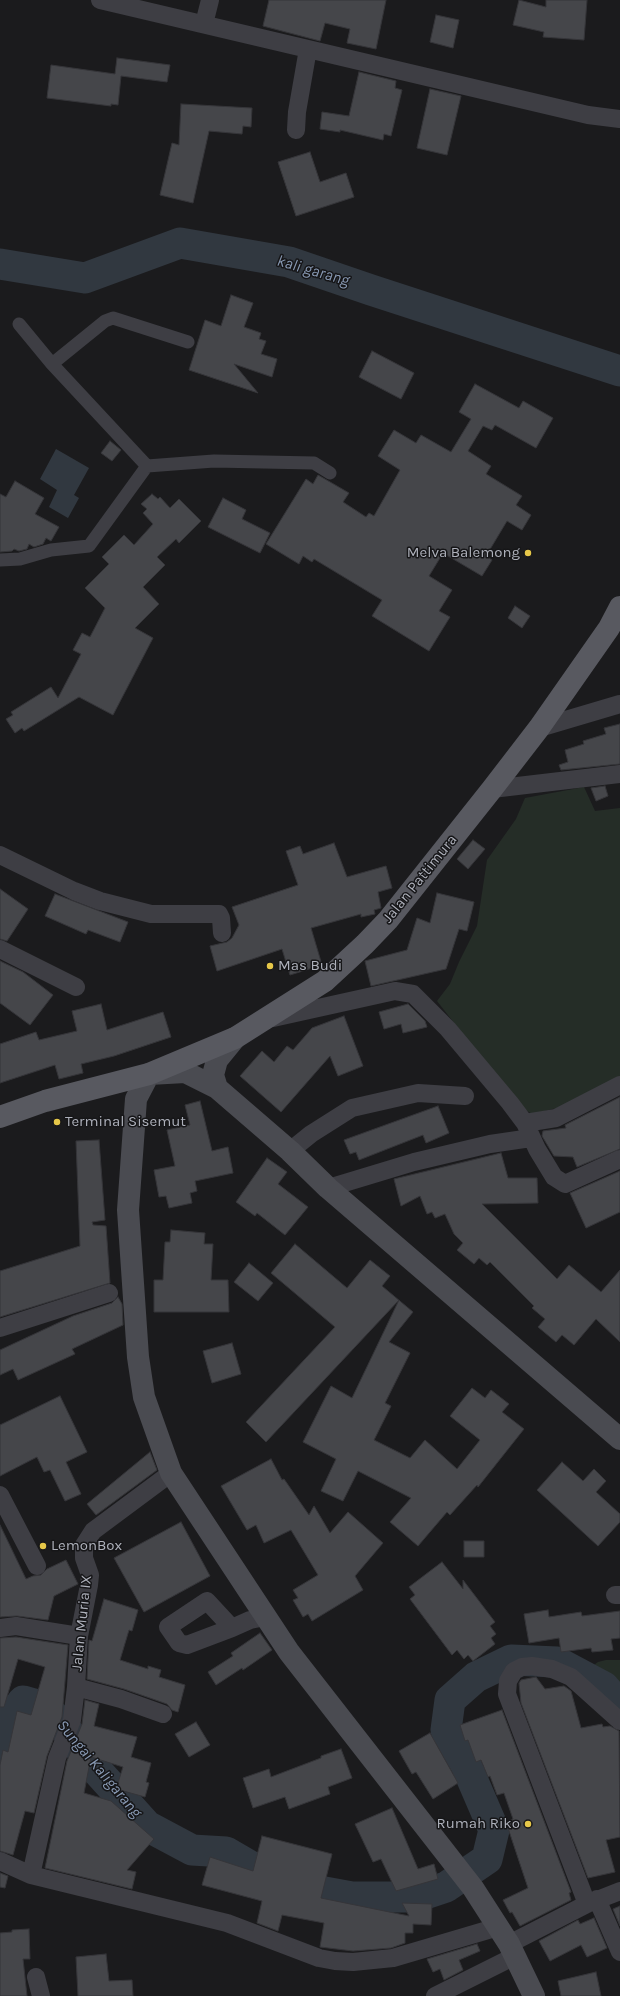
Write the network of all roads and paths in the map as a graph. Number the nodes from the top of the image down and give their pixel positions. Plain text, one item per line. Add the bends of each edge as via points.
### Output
1 (100, 0) edge
2 (210, 0) edge
3 (204, 24) junction
4 (308, 49) junction
5 (620, 119) edge
6 (296, 130) dead end
7 (19, 324) dead end
8 (188, 342) dead end
9 (52, 364) junction
10 (147, 466) junction
11 (330, 473) dead end
12 (0, 560) edge
13 (620, 607) edge
14 (620, 704) edge
15 (539, 728) junction
16 (619, 777) edge
17 (492, 789) junction
18 (0, 855) edge
19 (222, 933) dead end
20 (0, 949) edge
21 (76, 987) dead end
22 (264, 1020) junction
23 (235, 1038) junction
24 (149, 1074) junction
25 (620, 1085) edge
26 (217, 1088) junction
27 (465, 1096) dead end
28 (0, 1117) edge
29 (528, 1130) junction
30 (290, 1151) junction
31 (620, 1159) edge
32 (328, 1188) junction
33 (109, 1293) dead end
34 (0, 1328) edge
35 (620, 1439) edge
36 (170, 1473) junction
37 (0, 1495) edge
38 (6, 1521) edge
39 (37, 1566) dead end
40 (265, 1617) junction
41 (0, 1628) edge
42 (232, 1628) dead end
43 (79, 1636) junction
44 (76, 1687) junction
45 (163, 1714) dead end
46 (620, 1721) edge
47 (0, 1861) edge
48 (31, 1875) junction
49 (620, 1891) edge
50 (592, 1901) junction
51 (507, 1942) junction
52 (620, 1952) edge
53 (36, 1977) dead end
54 (41, 1996) edge
55 (435, 1996) edge
56 (534, 1996) edge

1 - 3 street
2 - 3 street
3 - 4 street
4 - 5 street via 588,115
4 - 6 street
7 - 9 street
8 - 9 street via 113,318 105,321
9 - 10 street
10 - 11 street via 214,461 314,463
10 - 12 street via 89,546 51,550 20,559
13 - 15 main road, Jalan Pattimura via 609,628
14 - 15 street
15 - 17 main road, Jalan Pattimura
16 - 17 street
17 - 22 main road, Jalan Pattimura via 388,920 365,944 325,982
18 - 19 street via 100,901 151,914 219,914
20 - 21 street
22 - 23 main road, Jalan Pattimura
22 - 29 street via 396,991 413,994 448,1029
23 - 24 main road, Jalan Pattimura
23 - 26 main road via 217,1060 213,1075
24 - 26 main road via 185,1072
24 - 28 main road, Jalan Pattimura via 45,1101
24 - 36 main road via 136,1099 128,1210 142,1389
25 - 29 street
26 - 30 main road
27 - 30 street via 418,1093 352,1108 310,1134
29 - 31 street via 554,1177 565,1184
29 - 32 street via 490,1144 414,1162
30 - 32 main road
32 - 35 main road
33 - 34 street
36 - 40 main road
36 - 43 street, Jalan Muria IX via 92,1531 84,1545 84,1558 90,1574
37 - 38 street
38 - 39 street
40 - 42 street
40 - 51 main road via 288,1652 450,1857
41 - 43 street via 16,1626
43 - 44 street, Jalan Muria IX
44 - 45 street
44 - 48 street, Jalan Muria IX via 72,1720 56,1758
46 - 50 street via 571,1676 552,1669 522,1667 514,1671 508,1681 507,1694
47 - 48 street
48 - 51 street via 227,1923 319,1958 335,1961 393,1958
49 - 50 street
50 - 51 street
50 - 52 street
51 - 55 street
51 - 56 main road
53 - 54 street

